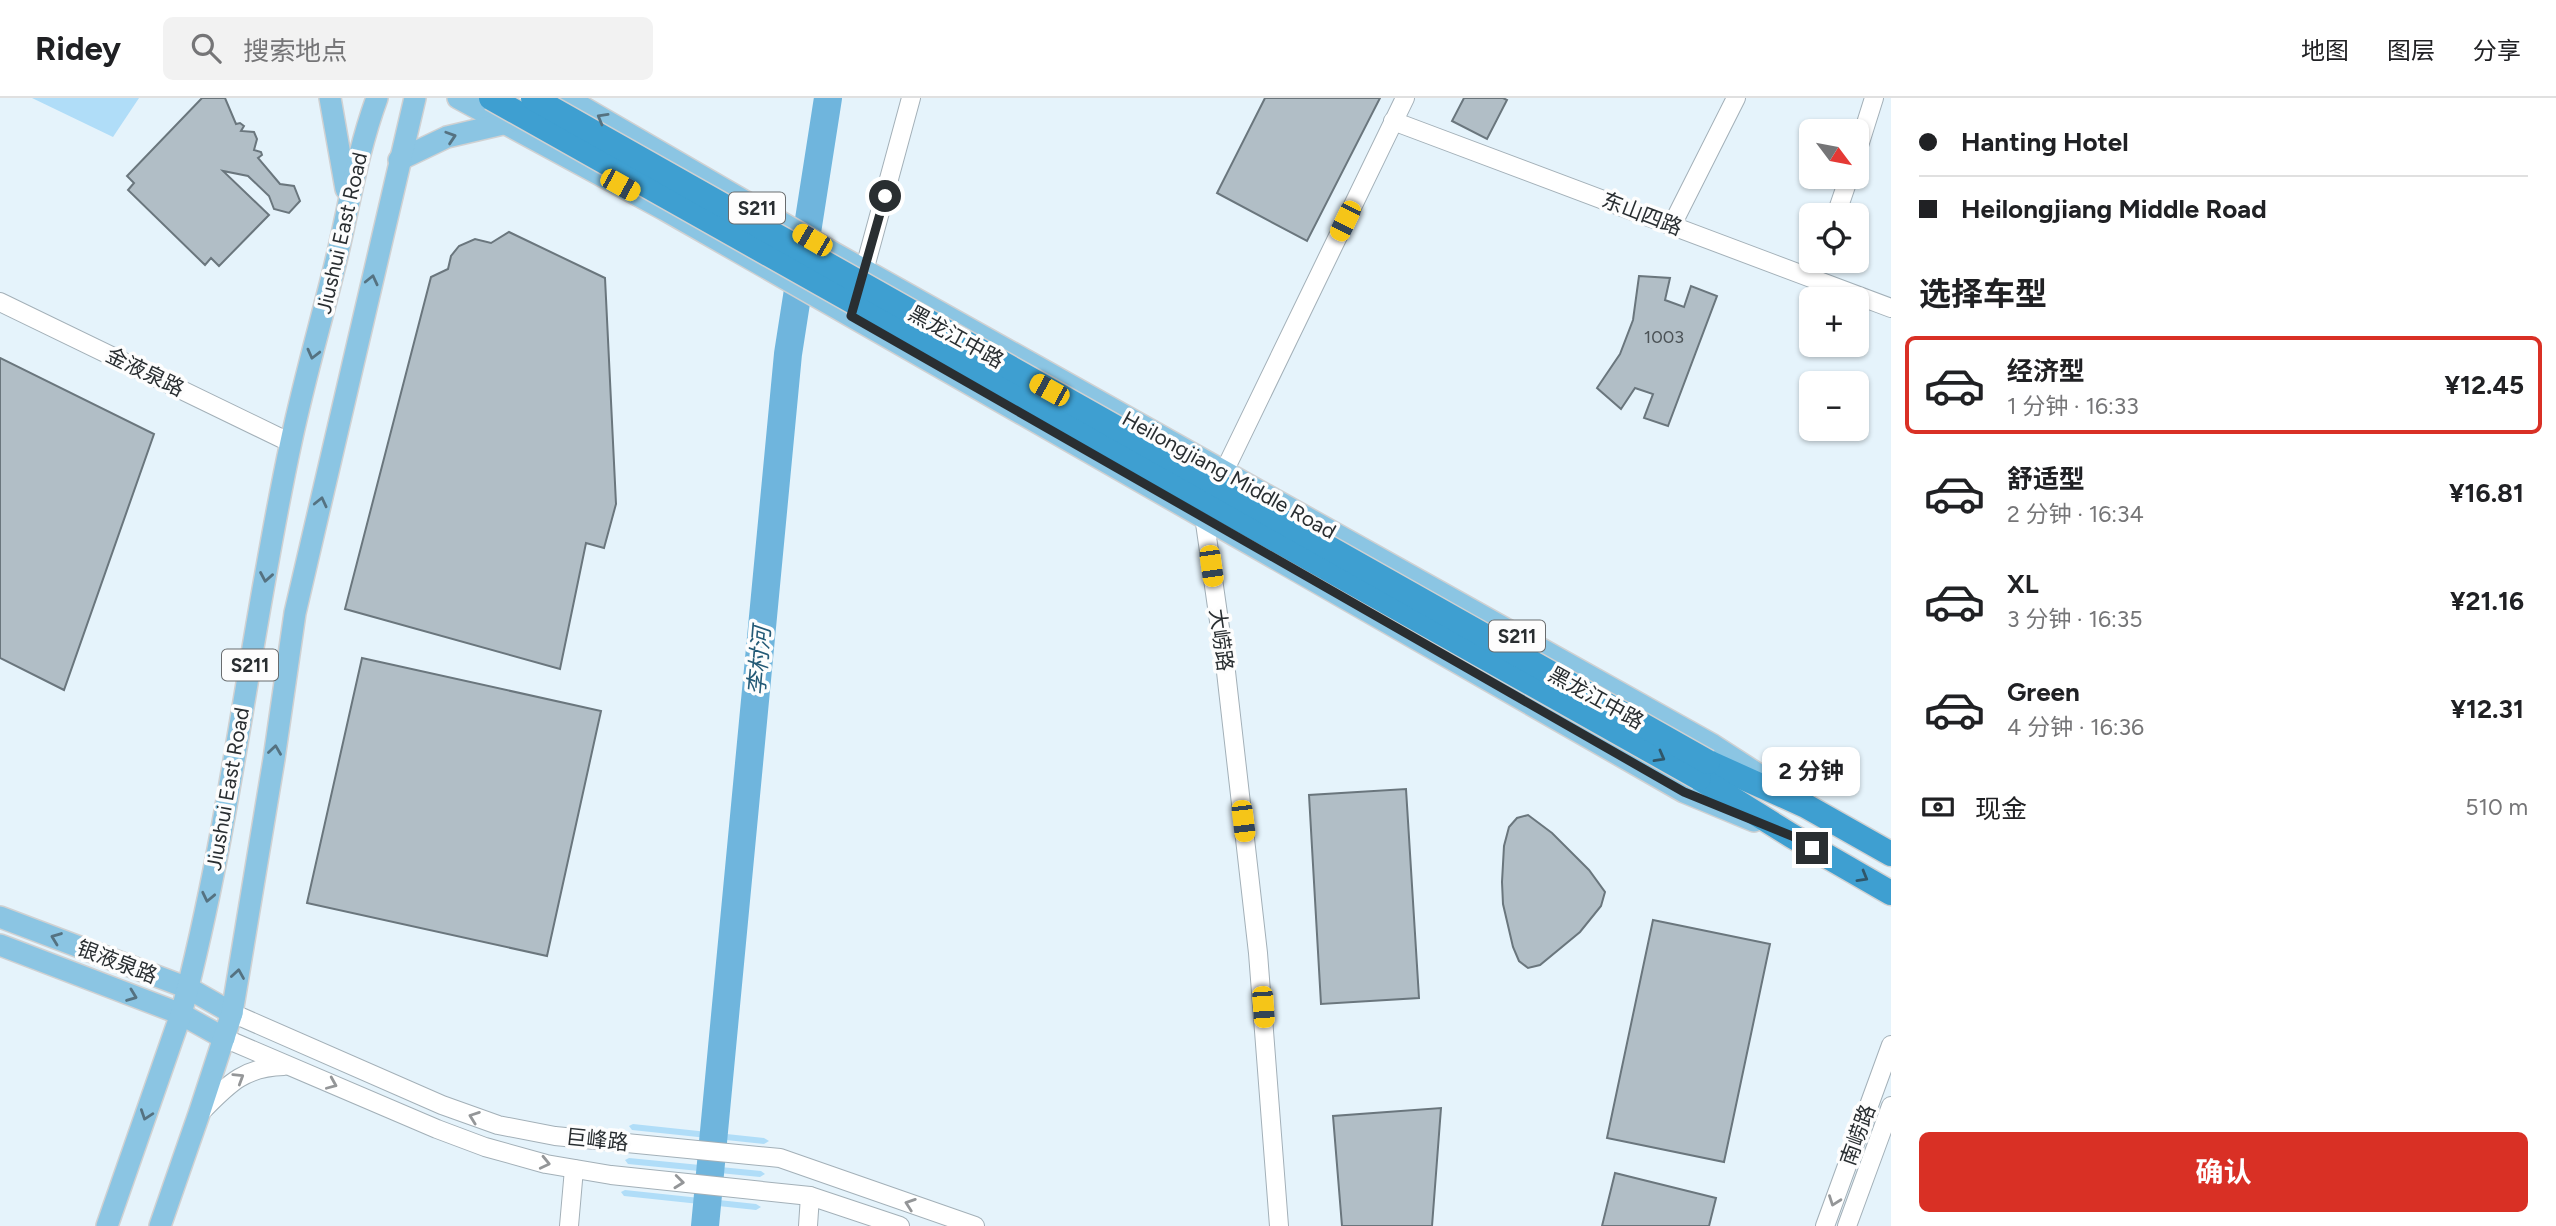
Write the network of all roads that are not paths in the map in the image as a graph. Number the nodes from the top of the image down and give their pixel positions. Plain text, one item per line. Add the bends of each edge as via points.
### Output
1 (330, 98) edge
2 (377, 98) edge
3 (415, 98) edge
4 (458, 98) edge
5 (491, 98) edge
6 (533, 98) edge
7 (567, 98) edge
8 (911, 98) edge
9 (1405, 98) edge
10 (1737, 98) edge
11 (1874, 98) edge
12 (1867, 119) edge
13 (1393, 121) junction
14 (507, 123) junction
15 (399, 160) junction
16 (348, 200) junction
17 (1672, 225) junction
18 (864, 269) junction
19 (1818, 273) edge
20 (1816, 279) junction
21 (0, 302) edge
22 (1891, 308) edge
23 (851, 316) junction
24 (291, 443) junction
25 (1223, 472) junction
26 (1204, 516) junction
27 (1703, 770) junction
28 (1806, 806) junction
29 (1792, 836) junction
30 (1891, 853) edge
31 (1891, 893) edge
32 (0, 917) edge
33 (0, 945) edge
34 (188, 988) junction
35 (232, 1013) junction
36 (181, 1014) junction
37 (224, 1038) junction
38 (1891, 1045) edge
39 (290, 1066) junction
40 (1891, 1106) edge
41 (199, 1114) junction
42 (574, 1169) junction
43 (810, 1196) junction
44 (107, 1226) edge
45 (160, 1226) edge
46 (569, 1226) edge
47 (808, 1226) edge
48 (900, 1226) edge
49 (975, 1226) edge
50 (1279, 1226) edge
51 (1825, 1226) edge
52 (1847, 1226) edge

1 - 16 main road
2 - 16 main road, Jiushui East Road / S211
3 - 15 main road, Jiushui East Road / S211
4 - 14 main road, S211
5 -> 27 highway, 黑龙江中路, bridge
6 - 27 highway, 黑龙江中路, bridge
18 -> 7 main road, Heilongjiang Middle Road / S211
8 - 18 street
9 - 13 street
10 - 17 street
11 - 12 street
13 - 17 street, 东山四路
13 - 25 street
15 -> 14 main road via 447,137
14 - 23 main road, S211
35 -> 15 main road, Jiushui East Road / S211 via 295,613
16 -> 24 main road, Jiushui East Road / S211
17 - 20 street, 东山四路
18 - 23 street
18 - 25 main road, Heilongjiang Middle Road / S211
19 - 20 street
20 - 22 street, 东山四路
21 - 24 street, 金液泉路
23 - 26 main road, S211
24 -> 34 main road, Jiushui East Road / S211
25 - 26 street
25 - 28 main road, Heilongjiang Middle Road / S211 via 1713,745
26 - 29 main road, S211 via 1684,792
26 - 50 street, 大崂路 via 1258,953
27 - 28 highway
27 - 29 highway
28 - 30 highway, Heilongjiang Middle Road / S211
29 -> 31 highway, S211
34 -> 32 main road, 银液泉路
33 -> 36 main road, 银液泉路
34 - 35 main road, 银液泉路
34 - 36 main road, Jiushui East Road / S211
35 - 37 main road, Jiushui East Road / S211
49 -> 35 street, 巨峰路 via 780,1158 555,1136 498,1125
36 - 37 main road, 银液泉路
36 -> 44 main road, Jiushui East Road / S211
37 - 39 street, 巨峰路
37 - 41 main road, Jiushui East Road / S211
38 -> 51 street, 南崂路
41 -> 39 street via 245,1073 265,1066
39 -> 42 street, 巨峰路 via 461,1138
40 - 52 street, 南崂路
41 - 45 main road, Jiushui East Road / S211
42 -> 43 street, 巨峰路
42 - 46 street
43 - 47 street
43 - 48 street, 巨峰路

